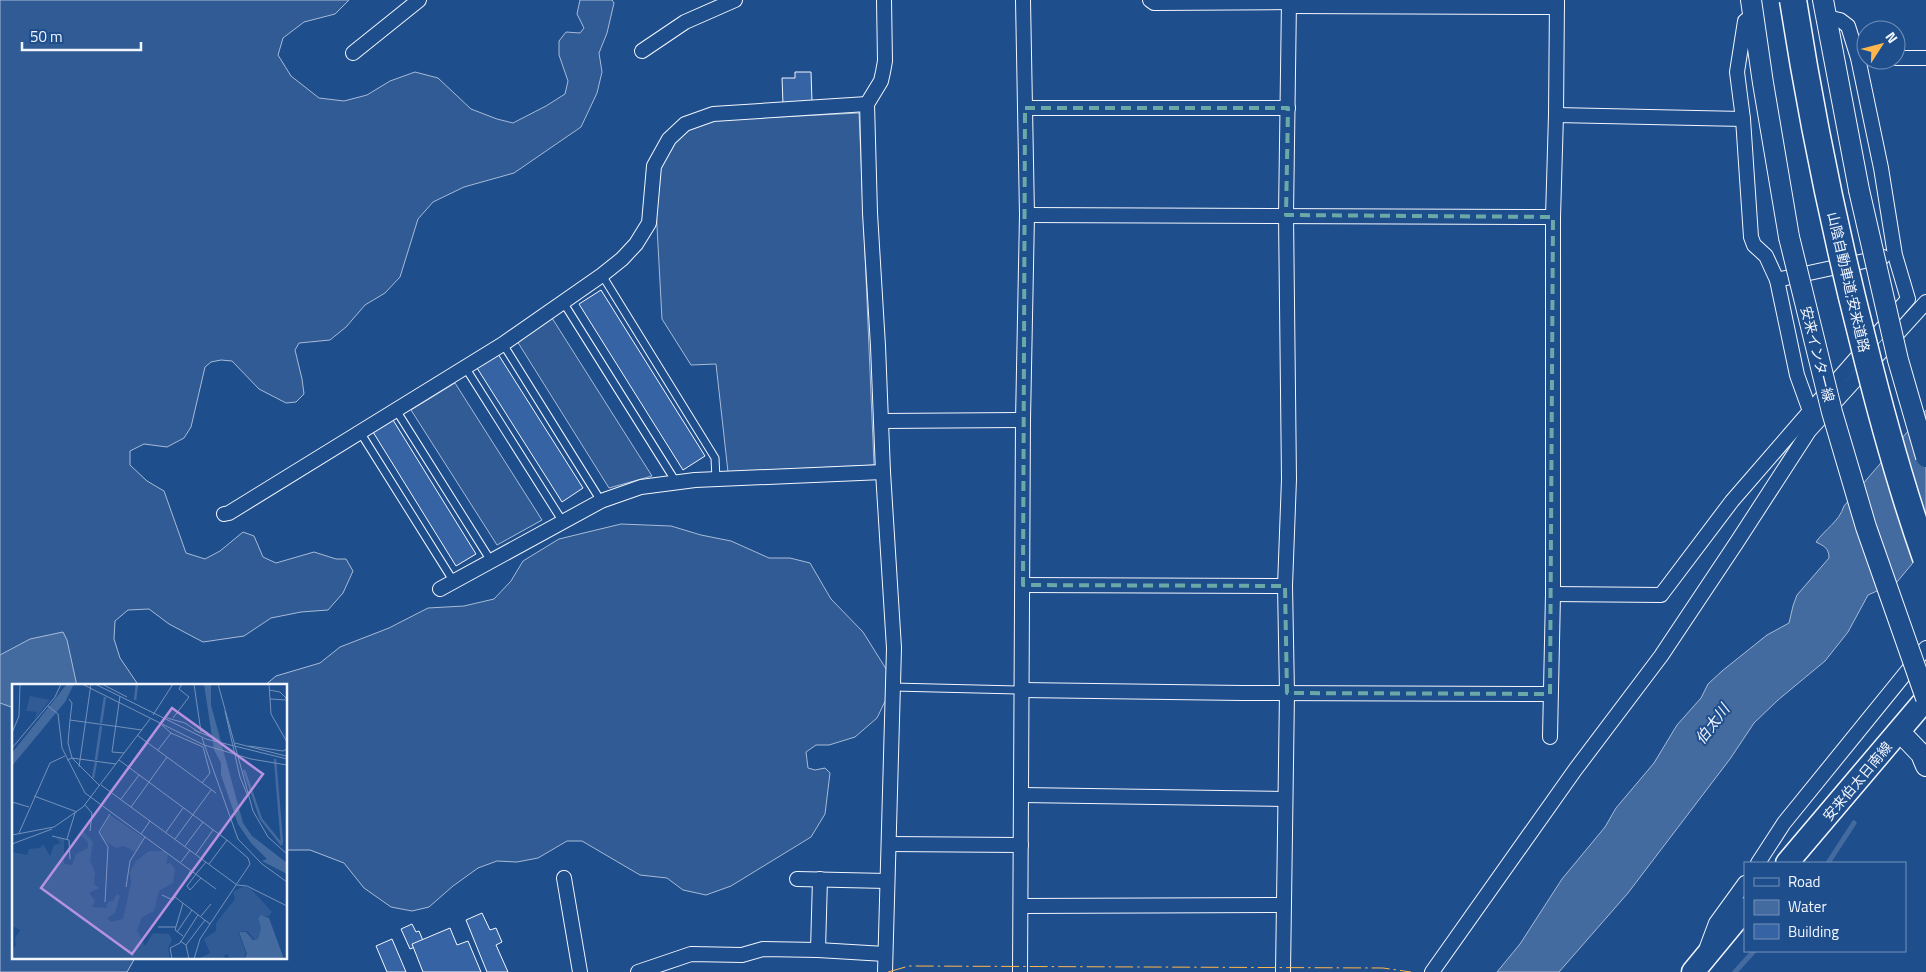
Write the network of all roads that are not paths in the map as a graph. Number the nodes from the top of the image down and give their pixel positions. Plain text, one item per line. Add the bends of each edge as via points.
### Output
1 (419, 0) edge
2 (735, 0) edge
3 (884, 0) edge
4 (1023, 0) edge
5 (1150, 0) edge
6 (1793, 0) edge
7 (1802, 0) edge
8 (1289, 3) edge
9 (1556, 4) edge
10 (710, 5) edge
11 (1752, 8) edge
12 (1824, 8) edge
13 (1856, 44) edge
14 (642, 51) dead end
15 (353, 53) dead end
16 (1906, 58) edge
17 (1926, 58) edge
18 (1864, 70) edge
19 (867, 104) junction
20 (1026, 108) junction
21 (1288, 108) junction
22 (1556, 115) junction
23 (1743, 119) junction
24 (1027, 215) junction
25 (1286, 215) junction
26 (1553, 217) junction
27 (1895, 255) junction
28 (602, 275) junction
29 (1776, 280) junction
30 (1908, 299) junction
31 (563, 302) junction
32 (1926, 302) edge
33 (1915, 312) junction
34 (503, 344) junction
35 (466, 367) junction
36 (396, 410) junction
37 (1810, 411) junction
38 (1023, 420) junction
39 (881, 421) junction
40 (1804, 427) junction
41 (360, 432) junction
42 (1926, 457) edge
43 (883, 472) junction
44 (716, 479) junction
45 (676, 482) junction
46 (602, 501) junction
47 (224, 514) dead end
48 (562, 522) junction
49 (1926, 532) edge
50 (1926, 558) edge
51 (491, 561) junction
52 (454, 582) junction
53 (1023, 585) junction
54 (1285, 586) junction
55 (440, 590) dead end
56 (1553, 594) junction
57 (1926, 648) edge
58 (893, 687) junction
59 (1022, 690) junction
60 (1287, 693) junction
61 (1550, 694) junction
62 (1926, 699) edge
63 (1899, 731) junction
64 (1550, 737) dead end
65 (1926, 766) edge
66 (1022, 795) junction
67 (1285, 799) junction
68 (888, 844) junction
69 (1021, 845) junction
70 (1759, 862) edge
71 (1787, 862) edge
72 (564, 878) dead end
73 (797, 879) dead end
74 (820, 879) junction
75 (887, 881) junction
76 (1744, 884) edge
77 (1283, 905) junction
78 (1022, 906) junction
79 (1744, 910) edge
80 (818, 950) junction
81 (885, 954) junction
82 (1698, 966) edge
83 (580, 972) edge
84 (638, 972) edge
85 (885, 972) edge
86 (1020, 972) edge
87 (1283, 972) edge
88 (1432, 972) edge

1 - 15 street
2 - 10 street
3 - 19 street via 885,61 880,82
4 - 20 street
5 - 8 street via 1154,3
6 - 50 highway, 山陰自動車道;安来道路, bridge via 1847,278 1878,400
7 - 49 highway, 山陰自動車道;安来道路 via 1847,240 1886,396
8 - 9 street
8 - 21 street
9 - 22 street
10 - 14 street
11 - 23 street via 1745,21 1737,72
11 - 62 main road, 安来インター線, bridge via 1789,237 1832,412 1866,527
12 - 13 street via 1848,26
12 - 42 main road, bridge via 1859,190 1898,360
16 - 17 street
18 - 27 street
19 - 28 street via 713,114 685,124 669,138 654,166 649,223 636,244
19 - 39 street
20 - 21 street
20 - 24 street
21 - 25 street
22 - 23 street
22 - 26 street
23 - 29 street via 1751,237 1754,246 1766,256
24 - 25 street
24 - 38 street
25 - 26 street
25 - 54 street via 1289,479
26 - 56 street
27 - 29 street
27 - 30 street
28 - 31 street
28 - 44 lane via 715,458
29 - 37 street via 1797,374
30 - 33 street
30 - 37 street
31 - 34 street
31 - 45 lane
32 - 33 street
33 - 40 street
34 - 35 street
34 - 46 lane
35 - 36 street
35 - 48 lane
36 - 41 street
36 - 51 lane
37 - 40 street
38 - 39 street
38 - 53 street
39 - 43 street
40 - 56 street via 1732,500 1661,595
40 - 88 street via 1737,542 1661,656 1575,770
41 - 47 street
41 - 52 lane
43 - 44 street
43 - 58 street via 894,648
44 - 45 street
45 - 46 street via 641,487
46 - 48 street
48 - 51 street
51 - 52 street
52 - 55 street
53 - 54 street
53 - 59 street
54 - 60 street
56 - 61 street
57 - 70 street via 1784,823
58 - 59 lane
58 - 68 street
59 - 60 street
59 - 66 street
60 - 61 street
60 - 67 street
61 - 64 street
62 - 63 main road, 安来伯太日南線
63 - 65 main road via 1921,754
63 - 71 main road, 安来伯太日南線
66 - 67 street
66 - 69 street
67 - 77 street
68 - 69 street
68 - 75 street
69 - 78 street
72 - 83 street
73 - 74 street
74 - 75 street
74 - 80 street
75 - 81 street
76 - 82 street via 1716,924
77 - 78 street
77 - 87 street
78 - 86 street
79 - 82 main road
80 - 81 street
80 - 84 street via 763,949 742,955 691,954
81 - 85 street

